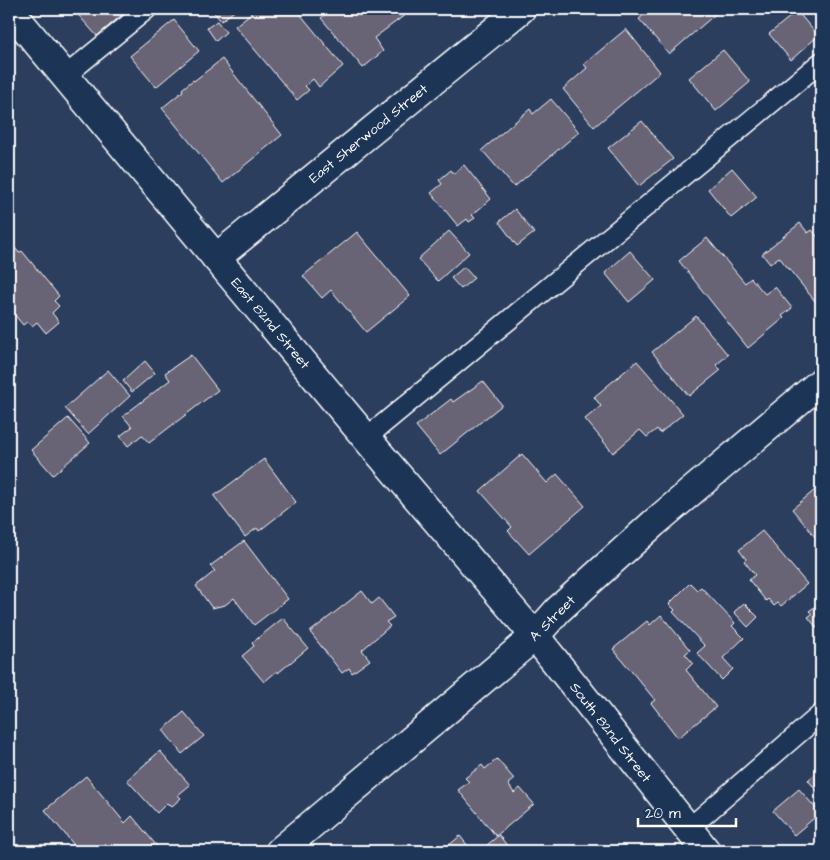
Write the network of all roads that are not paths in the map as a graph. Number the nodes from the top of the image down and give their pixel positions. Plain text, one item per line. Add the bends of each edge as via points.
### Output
1 (9, 9) edge
2 (147, 9) edge
3 (521, 9) edge
4 (821, 62) edge
5 (65, 76) junction
6 (216, 258) junction
7 (821, 382) edge
8 (366, 438) junction
9 (535, 636) junction
10 (821, 714) edge
11 (688, 829) junction
12 (280, 851) edge
13 (706, 851) edge

1 - 5 street, East 82nd Street
2 - 5 lane
3 - 6 street, East Sherwood Street
4 - 8 lane
5 - 6 street, East 82nd Street
6 - 8 street, East 82nd Street
7 - 9 street, A Street via 654,523 558,610
8 - 9 street, East 82nd Street
9 - 11 street, South 82nd Street
9 - 12 street, A Street
10 - 11 lane
11 - 13 street, South 82nd Street

